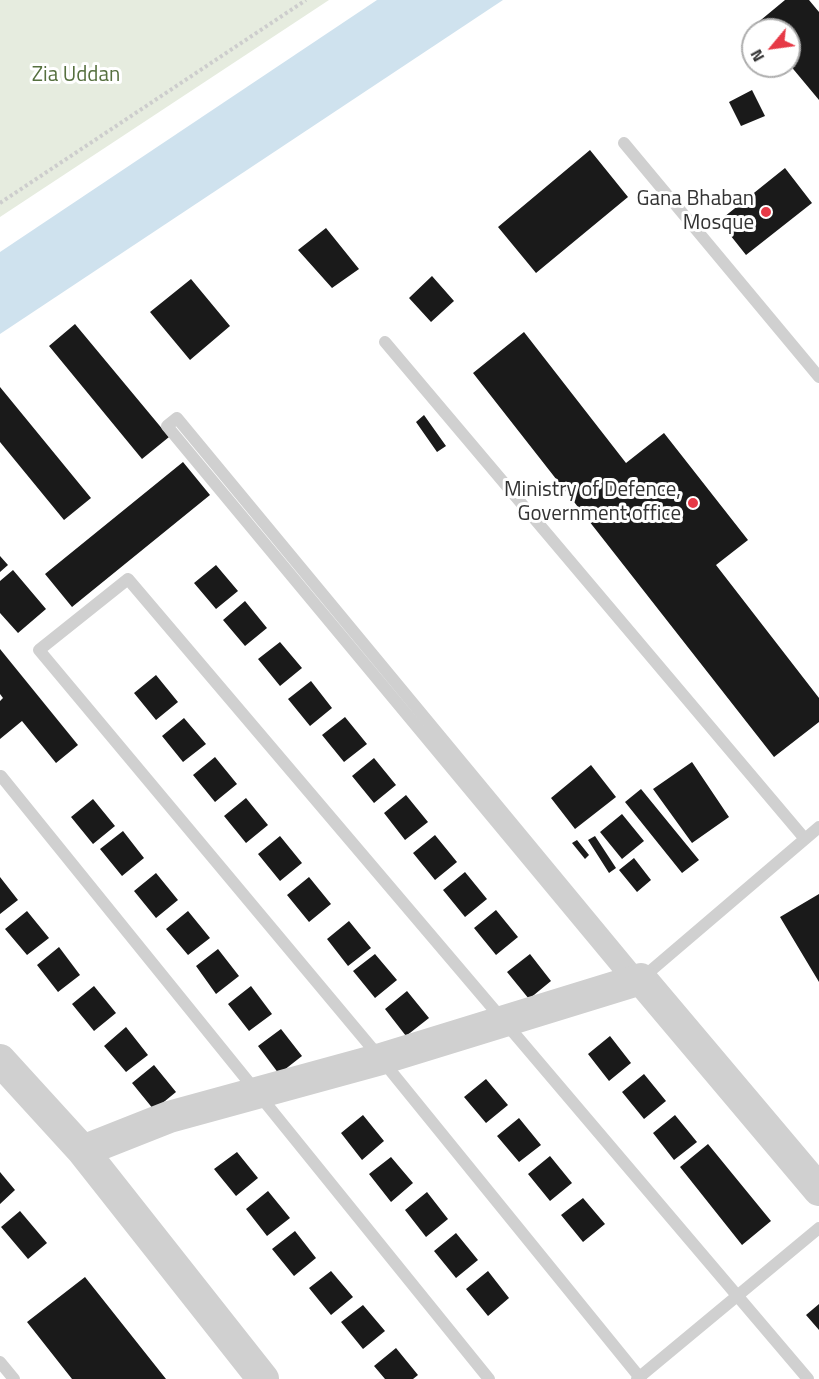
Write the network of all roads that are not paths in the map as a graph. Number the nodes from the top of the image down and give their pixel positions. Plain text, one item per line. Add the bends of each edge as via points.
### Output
1 (624, 143) dead end
2 (385, 342) dead end
3 (819, 377) edge
4 (1, 776) edge
5 (819, 827) edge
6 (805, 839) junction
7 (635, 981) junction
8 (506, 1022) junction
9 (381, 1059) junction
10 (0, 1060) edge
11 (257, 1093) junction
12 (83, 1151) junction
13 (819, 1190) edge
14 (819, 1206) edge
15 (819, 1228) edge
16 (737, 1296) junction
17 (639, 1378) edge
18 (263, 1379) edge
19 (489, 1379) edge
20 (808, 1379) edge

1 - 3 lane
2 - 6 lane
4 - 11 lane
5 - 6 lane
6 - 7 lane
7 - 7 lane via 167,426 177,418
7 - 8 street
7 - 13 street
7 - 14 street
8 - 9 street
8 - 9 lane via 128,579 39,650
8 - 16 lane
9 - 11 street
9 - 17 lane
10 - 12 street
11 - 12 street via 169,1118
11 - 19 lane
12 - 18 street
15 - 16 lane
16 - 17 lane
16 - 20 lane

